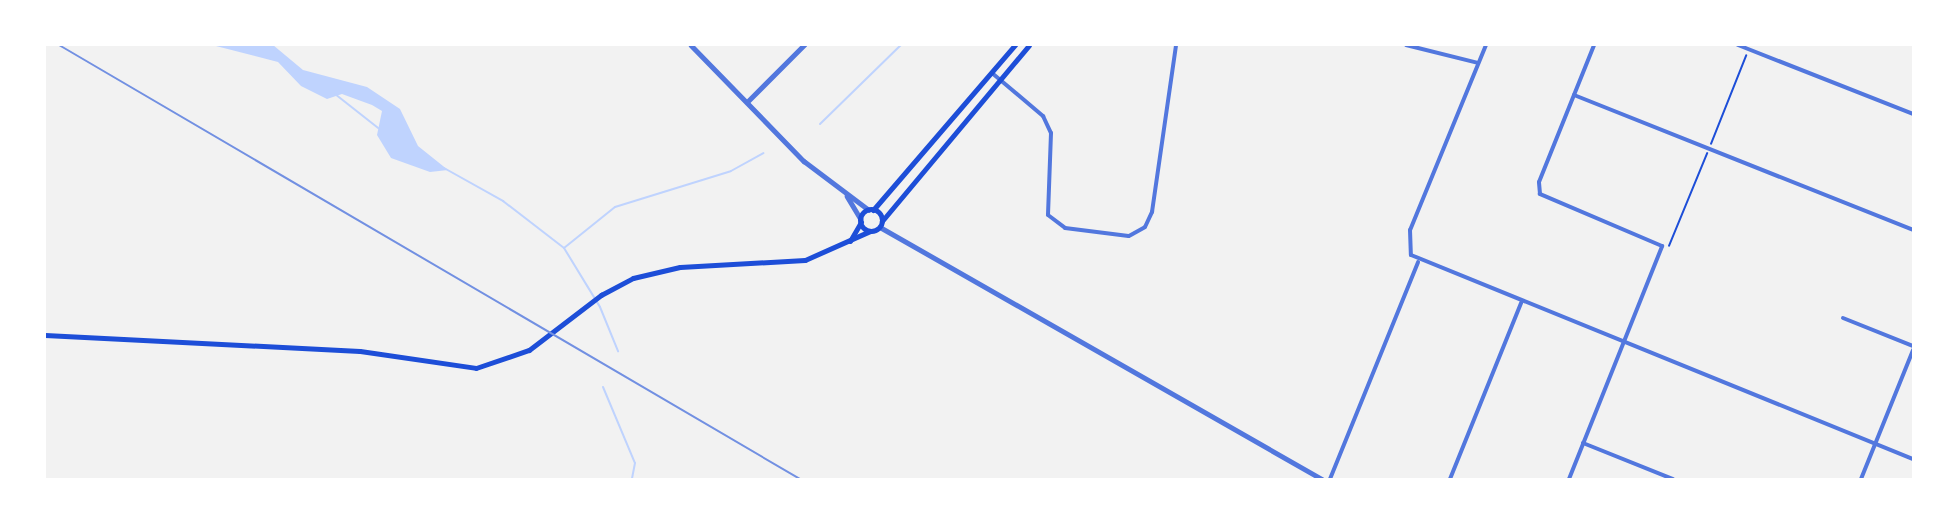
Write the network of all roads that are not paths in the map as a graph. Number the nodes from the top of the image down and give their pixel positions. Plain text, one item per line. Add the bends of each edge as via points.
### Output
1 (691, 45) edge
2 (804, 45) edge
3 (1015, 45) edge
4 (1029, 45) edge
5 (1176, 45) edge
6 (1406, 45) edge
7 (1485, 45) edge
8 (1594, 45) edge
9 (1738, 45) edge
10 (1479, 63) junction
11 (992, 73) junction
12 (1001, 80) junction
13 (1574, 95) junction
14 (747, 102) junction
15 (1913, 114) edge
16 (847, 196) junction
17 (871, 210) junction
18 (861, 221) junction
19 (881, 224) junction
20 (1913, 230) edge
21 (870, 231) junction
22 (849, 242) junction
23 (1418, 262) junction
24 (1521, 303) junction
25 (1843, 318) dead end
26 (45, 335) edge
27 (1623, 343) junction
28 (1913, 346) edge
29 (1913, 351) edge
30 (1583, 443) junction
31 (1875, 444) junction
32 (1913, 459) edge
33 (1322, 479) edge
34 (1330, 479) edge
35 (1450, 479) edge
36 (1569, 479) edge
37 (1673, 479) edge
38 (1861, 479) edge

1 - 14 street
2 - 14 street
3 - 11 main road
4 - 12 main road
5 - 12 street via 1152,212 1145,227 1129,236 1065,228 1048,215 1051,133 1042,116
6 - 10 street
7 - 10 street
8 - 13 street
9 - 15 street
10 - 23 street via 1407,247
11 - 12 street
11 - 17 main road
12 - 19 main road
13 - 20 street
13 - 27 street via 1539,182 1540,194 1662,246
14 - 16 street
16 - 17 street
16 - 18 street
17 - 18 main road
17 - 19 main road
18 - 21 main road
18 - 22 main road
19 - 21 main road
19 - 33 street
21 - 22 main road
22 - 26 main road via 805,260 680,267 616,286 513,359 476,368 360,351
23 - 24 street
23 - 34 street
24 - 27 street
24 - 35 street
25 - 28 street
27 - 30 street
27 - 31 street
29 - 31 street
30 - 36 street
30 - 37 street
31 - 32 street
31 - 38 street

